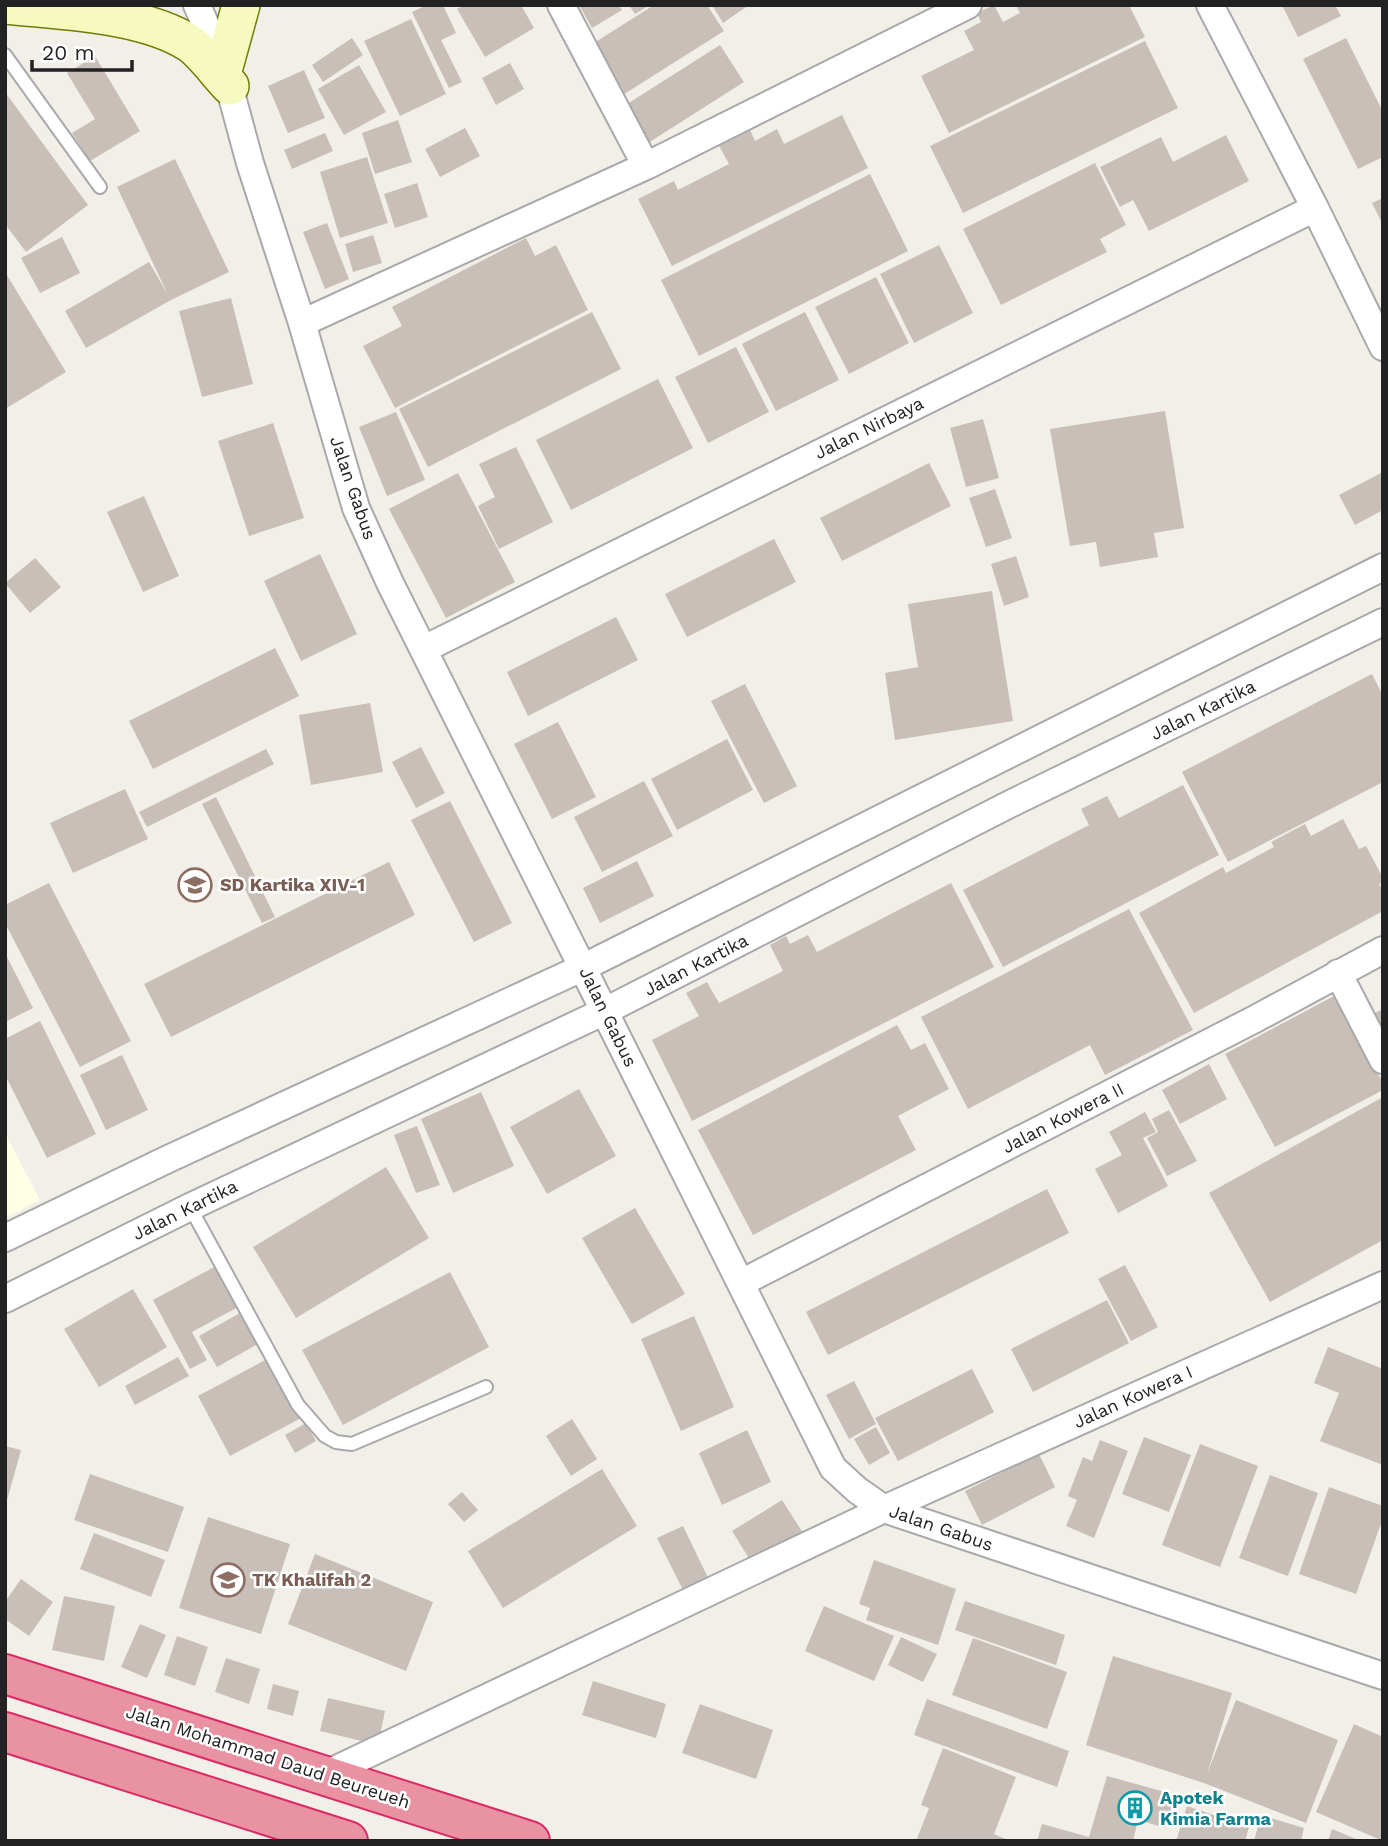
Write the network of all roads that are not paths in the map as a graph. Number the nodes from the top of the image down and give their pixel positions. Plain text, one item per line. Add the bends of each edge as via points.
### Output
1 (6, 5) edge
2 (197, 5) edge
3 (241, 5) edge
4 (561, 5) edge
5 (968, 5) edge
6 (1210, 5) edge
7 (5, 55) edge
8 (227, 77) junction
9 (646, 166) junction
10 (100, 187) dead end
11 (1315, 208) junction
12 (302, 323) junction
13 (1383, 347) edge
14 (1383, 567) edge
15 (1383, 622) edge
16 (424, 649) junction
17 (993, 762) junction
18 (1010, 804) junction
19 (1383, 950) edge
20 (584, 967) junction
21 (1338, 973) junction
22 (605, 1011) junction
23 (1383, 1060) edge
24 (190, 1207) junction
25 (5, 1238) edge
26 (741, 1283) junction
27 (1377, 1292) edge
28 (5, 1299) edge
29 (486, 1387) dead end
30 (884, 1509) junction
31 (5, 1674) edge
32 (1383, 1676) edge
33 (5, 1732) edge
34 (324, 1775) junction
35 (348, 1841) edge
36 (530, 1841) edge

1 - 8 main road via 101,15 153,27 191,44
2 - 8 street, Jalan Gabus
3 - 8 main road
4 - 9 street
5 - 9 street
6 - 11 street
7 - 10 lane
8 - 12 street, Jalan Gabus
9 - 12 street
11 - 13 street
11 - 16 street, Jalan Nirbaya
12 - 16 street, Jalan Gabus via 356,508
14 - 17 street
15 - 18 street, Jalan Kartika
16 - 20 street, Jalan Gabus
17 - 18 street
17 - 20 street
18 - 22 street, Jalan Kartika
19 - 21 street, Jalan Kowera II
20 - 22 street, Jalan Gabus
20 - 25 street
21 - 23 street
21 - 26 street, Jalan Kowera II
22 - 24 street, Jalan Kartika
22 - 26 street, Jalan Gabus
24 - 28 street, Jalan Kartika
24 - 29 lane via 298,1405 325,1436 352,1444
26 - 30 street, Jalan Gabus via 833,1468
27 - 30 street, Jalan Kowera I
30 - 32 street, Jalan Gabus
30 - 34 street, Jalan Kowera I
31 - 34 highway, Jalan Mohammad Daud Beureueh
33 - 35 highway
34 - 36 highway, Jalan Mohammad Daud Beureueh

